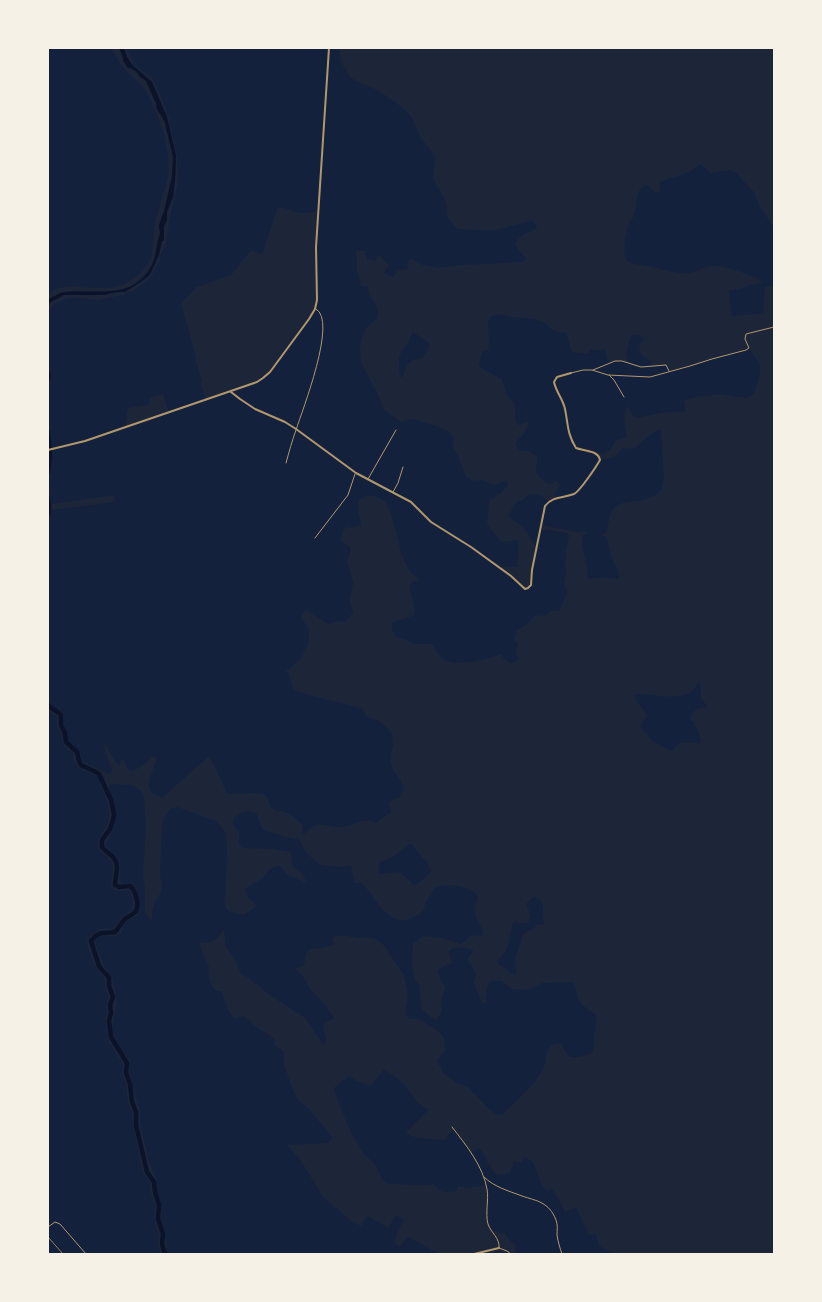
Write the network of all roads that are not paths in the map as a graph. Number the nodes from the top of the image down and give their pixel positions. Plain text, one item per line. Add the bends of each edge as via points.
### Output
1 (329, 48) edge
2 (315, 309) junction
3 (774, 327) edge
4 (592, 370) junction
5 (669, 372) junction
6 (571, 373) joint
7 (608, 375) junction
8 (231, 392) junction
9 (624, 397) dead end
10 (296, 429) junction
11 (396, 430) dead end
12 (48, 450) edge
13 (286, 463) dead end
14 (403, 468) dead end
15 (356, 473) junction
16 (368, 480) junction
17 (393, 493) junction
18 (315, 538) dead end
19 (452, 1127) dead end
20 (483, 1176) junction
21 (48, 1227) edge
22 (499, 1248) junction
23 (86, 1254) edge
24 (435, 1254) edge
25 (451, 1254) edge
26 (474, 1254) edge
27 (511, 1254) edge
28 (562, 1254) edge

1 - 2 street
2 - 8 street via 266,375
2 - 10 street via 322,319 322,342
3 - 5 street via 746,334 749,348 746,350
4 - 5 street via 618,361 641,368 666,365
4 - 6 street
4 - 7 street
5 - 7 street via 650,377
6 - 17 street via 557,377 554,382 565,410 568,432 576,448 597,453 600,460 577,492 552,499 545,506 528,588 523,588 511,576 427,518 411,502
7 - 9 street
8 - 10 street via 250,406
8 - 12 street via 85,441
10 - 13 street
10 - 15 street
11 - 16 street
14 - 17 street
15 - 16 street
15 - 18 street via 348,495
16 - 17 street
19 - 20 street via 471,1152
20 - 22 street via 487,1189 488,1222
20 - 28 street via 497,1186 544,1204 556,1219
21 - 23 street via 55,1222 60,1224
22 - 26 street
22 - 27 street
24 - 25 street

